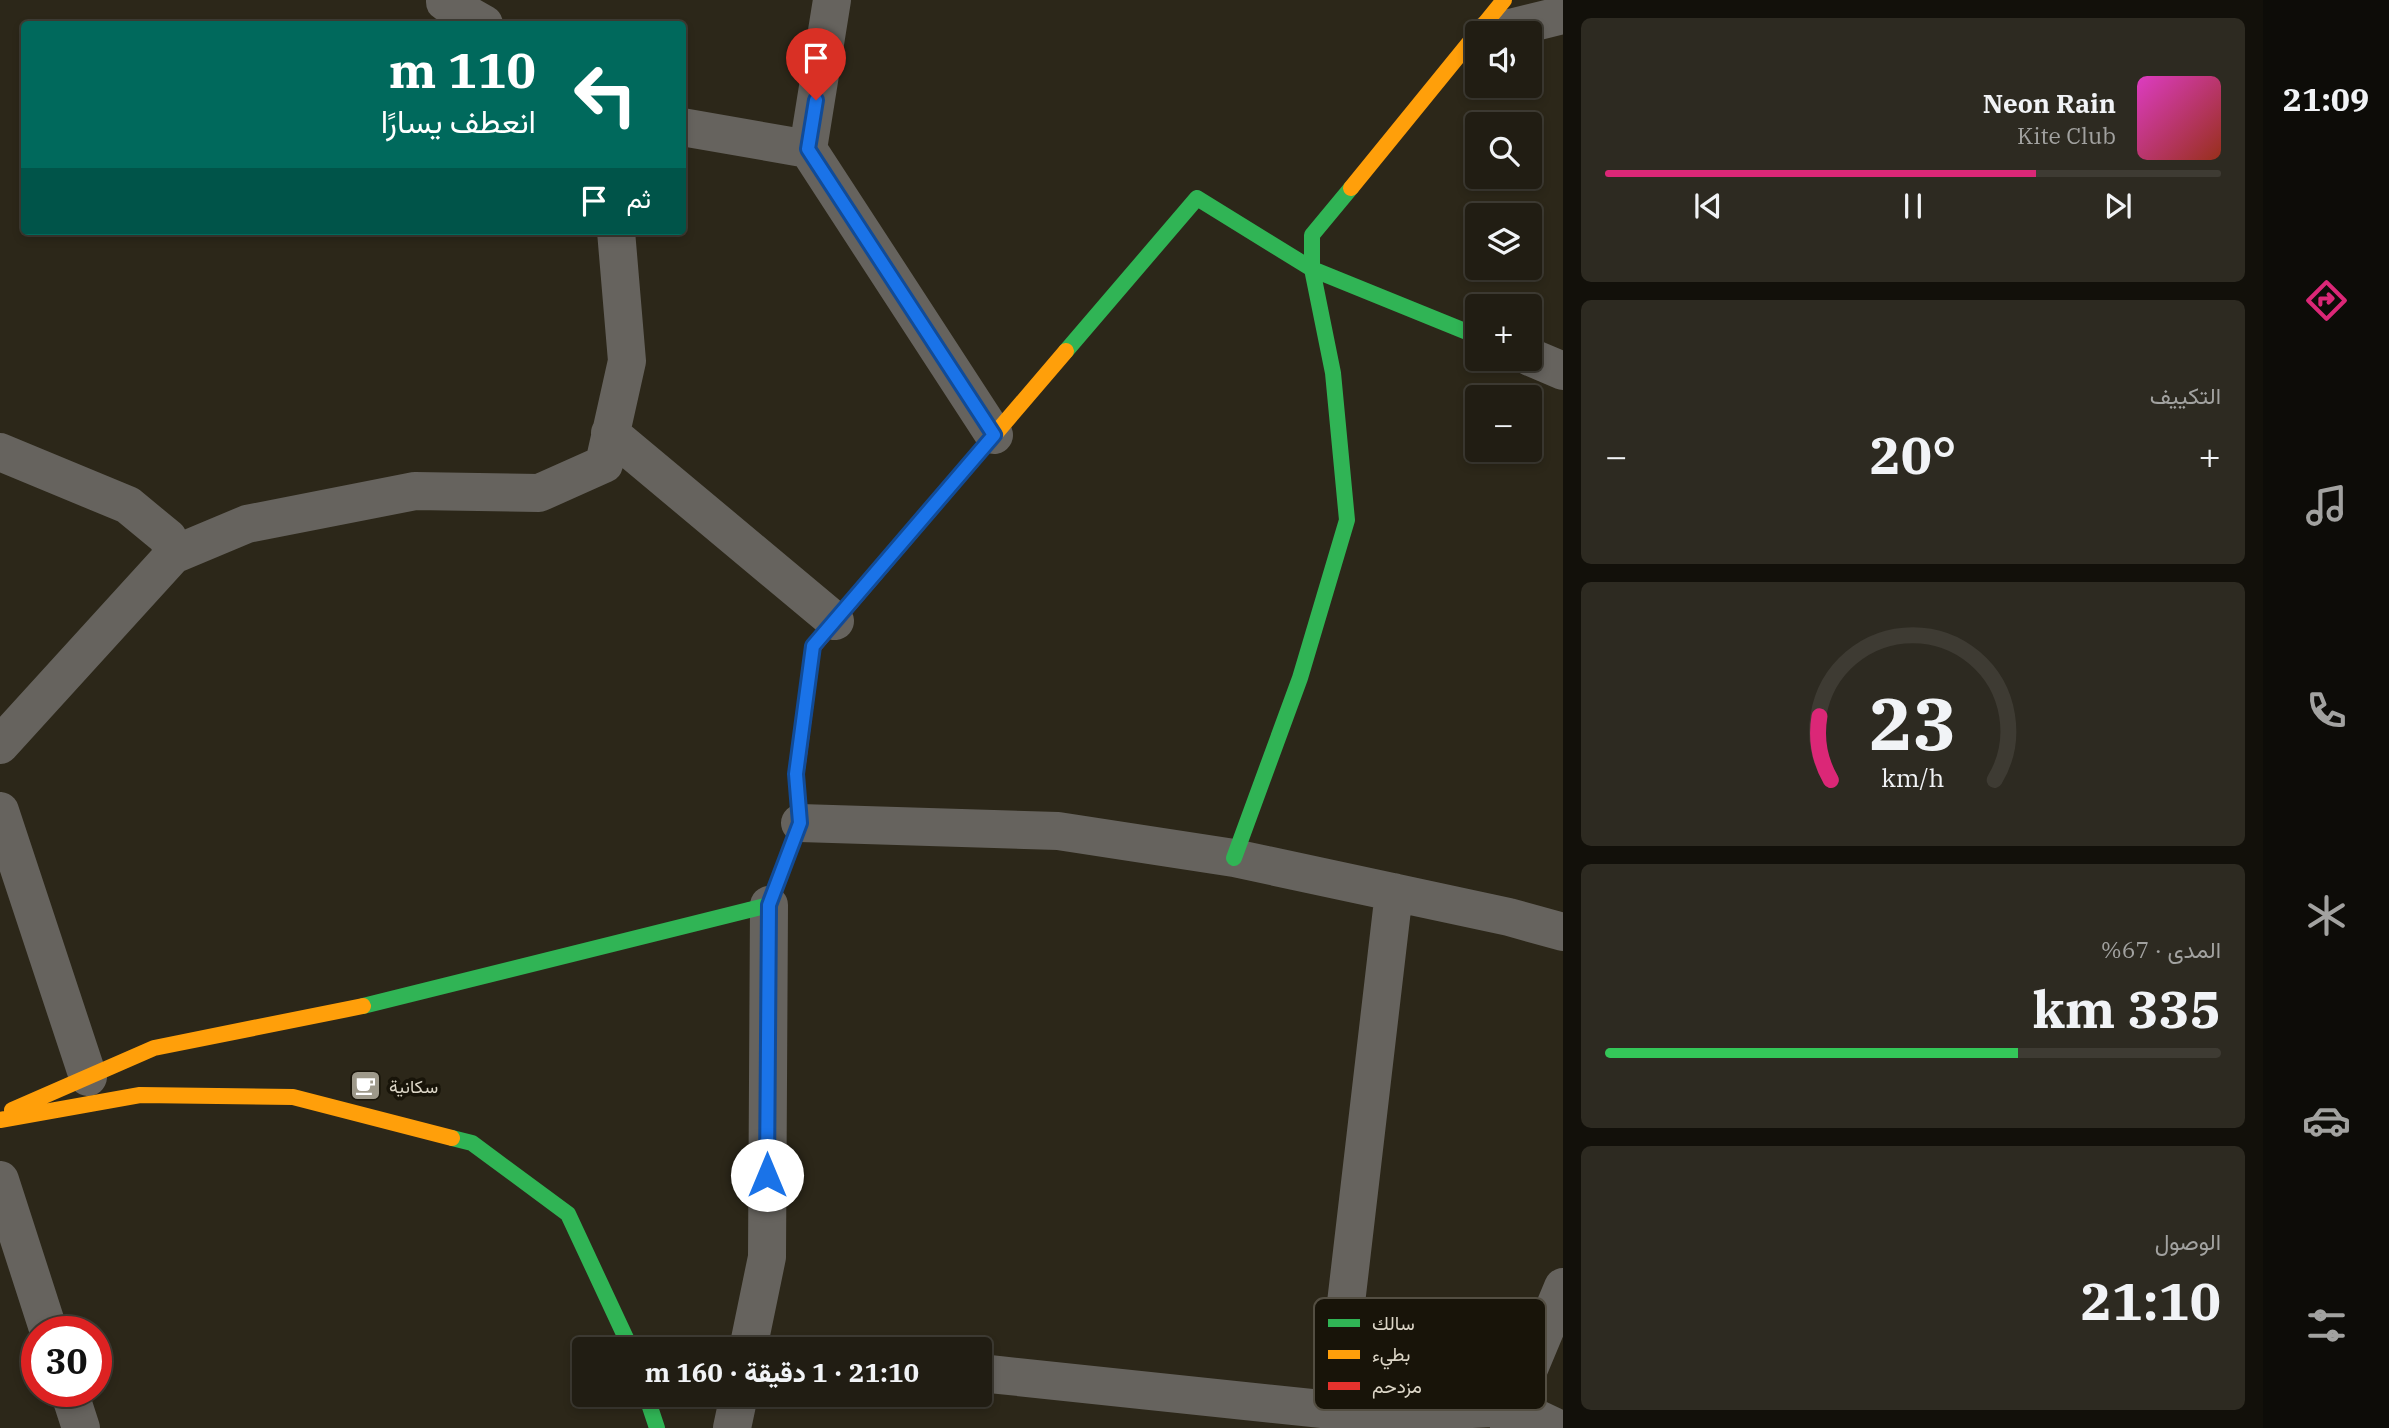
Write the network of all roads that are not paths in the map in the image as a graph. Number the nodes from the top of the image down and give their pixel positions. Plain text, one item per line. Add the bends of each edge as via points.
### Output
1 (445, 0) edge
2 (832, 0) edge
3 (1504, 0) edge
4 (1563, 15) edge
5 (479, 21) edge
6 (1490, 21) edge
7 (1539, 21) edge
8 (1465, 54) edge
9 (686, 128) edge
10 (808, 149) junction
11 (616, 235) edge
12 (1312, 269) junction
13 (1465, 331) edge
14 (1542, 362) edge
15 (1563, 371) edge
16 (610, 433) junction
17 (994, 435) junction
18 (0, 452) edge
19 (173, 555) junction
20 (835, 621) junction
21 (0, 745) edge
22 (0, 811) edge
23 (800, 823) junction
24 (1234, 858) junction
25 (1394, 892) junction
26 (769, 905) junction
27 (1563, 932) edge
28 (88, 1077) junction
29 (0, 1118) edge
30 (0, 1180) edge
31 (1563, 1287) edge
32 (1347, 1298) edge
33 (44, 1316) edge
34 (1546, 1330) edge
35 (625, 1337) edge
36 (750, 1337) edge
37 (992, 1374) edge
38 (74, 1407) edge
39 (650, 1407) edge
40 (736, 1407) edge
41 (1314, 1408) edge
42 (1331, 1410) edge
43 (1365, 1410) edge
44 (1369, 1414) junction
45 (1511, 1418) edge
46 (81, 1428) edge
47 (657, 1428) edge
48 (732, 1428) edge
49 (1557, 1428) edge

1 - 5 street
2 - 10 street
3 - 6 street
4 - 7 street
8 - 12 street via 1312,235
9 - 10 street
10 - 17 street
11 - 16 street via 627,361
12 - 13 street
12 - 17 street via 1197,198
12 - 24 street via 1333,373 1346,520 1300,678
14 - 15 street
16 - 19 street via 604,464 539,494 415,492 247,524
16 - 20 street
17 - 20 street
18 - 19 street via 128,505 169,538
19 - 21 street
20 - 23 street via 813,646 796,774
22 - 28 street
23 - 24 street via 1058,831
23 - 26 street
24 - 25 street
25 - 27 street
25 - 32 street
26 - 28 street via 375,1004 154,1048
26 - 36 street via 767,1257
28 - 29 street
29 - 35 street via 140,1095 293,1097 472,1143 568,1214
30 - 33 street
31 - 34 street
37 - 41 street
38 - 46 street
39 - 47 street
40 - 48 street
42 - 44 street
43 - 44 street
44 - 45 street
45 - 49 street

